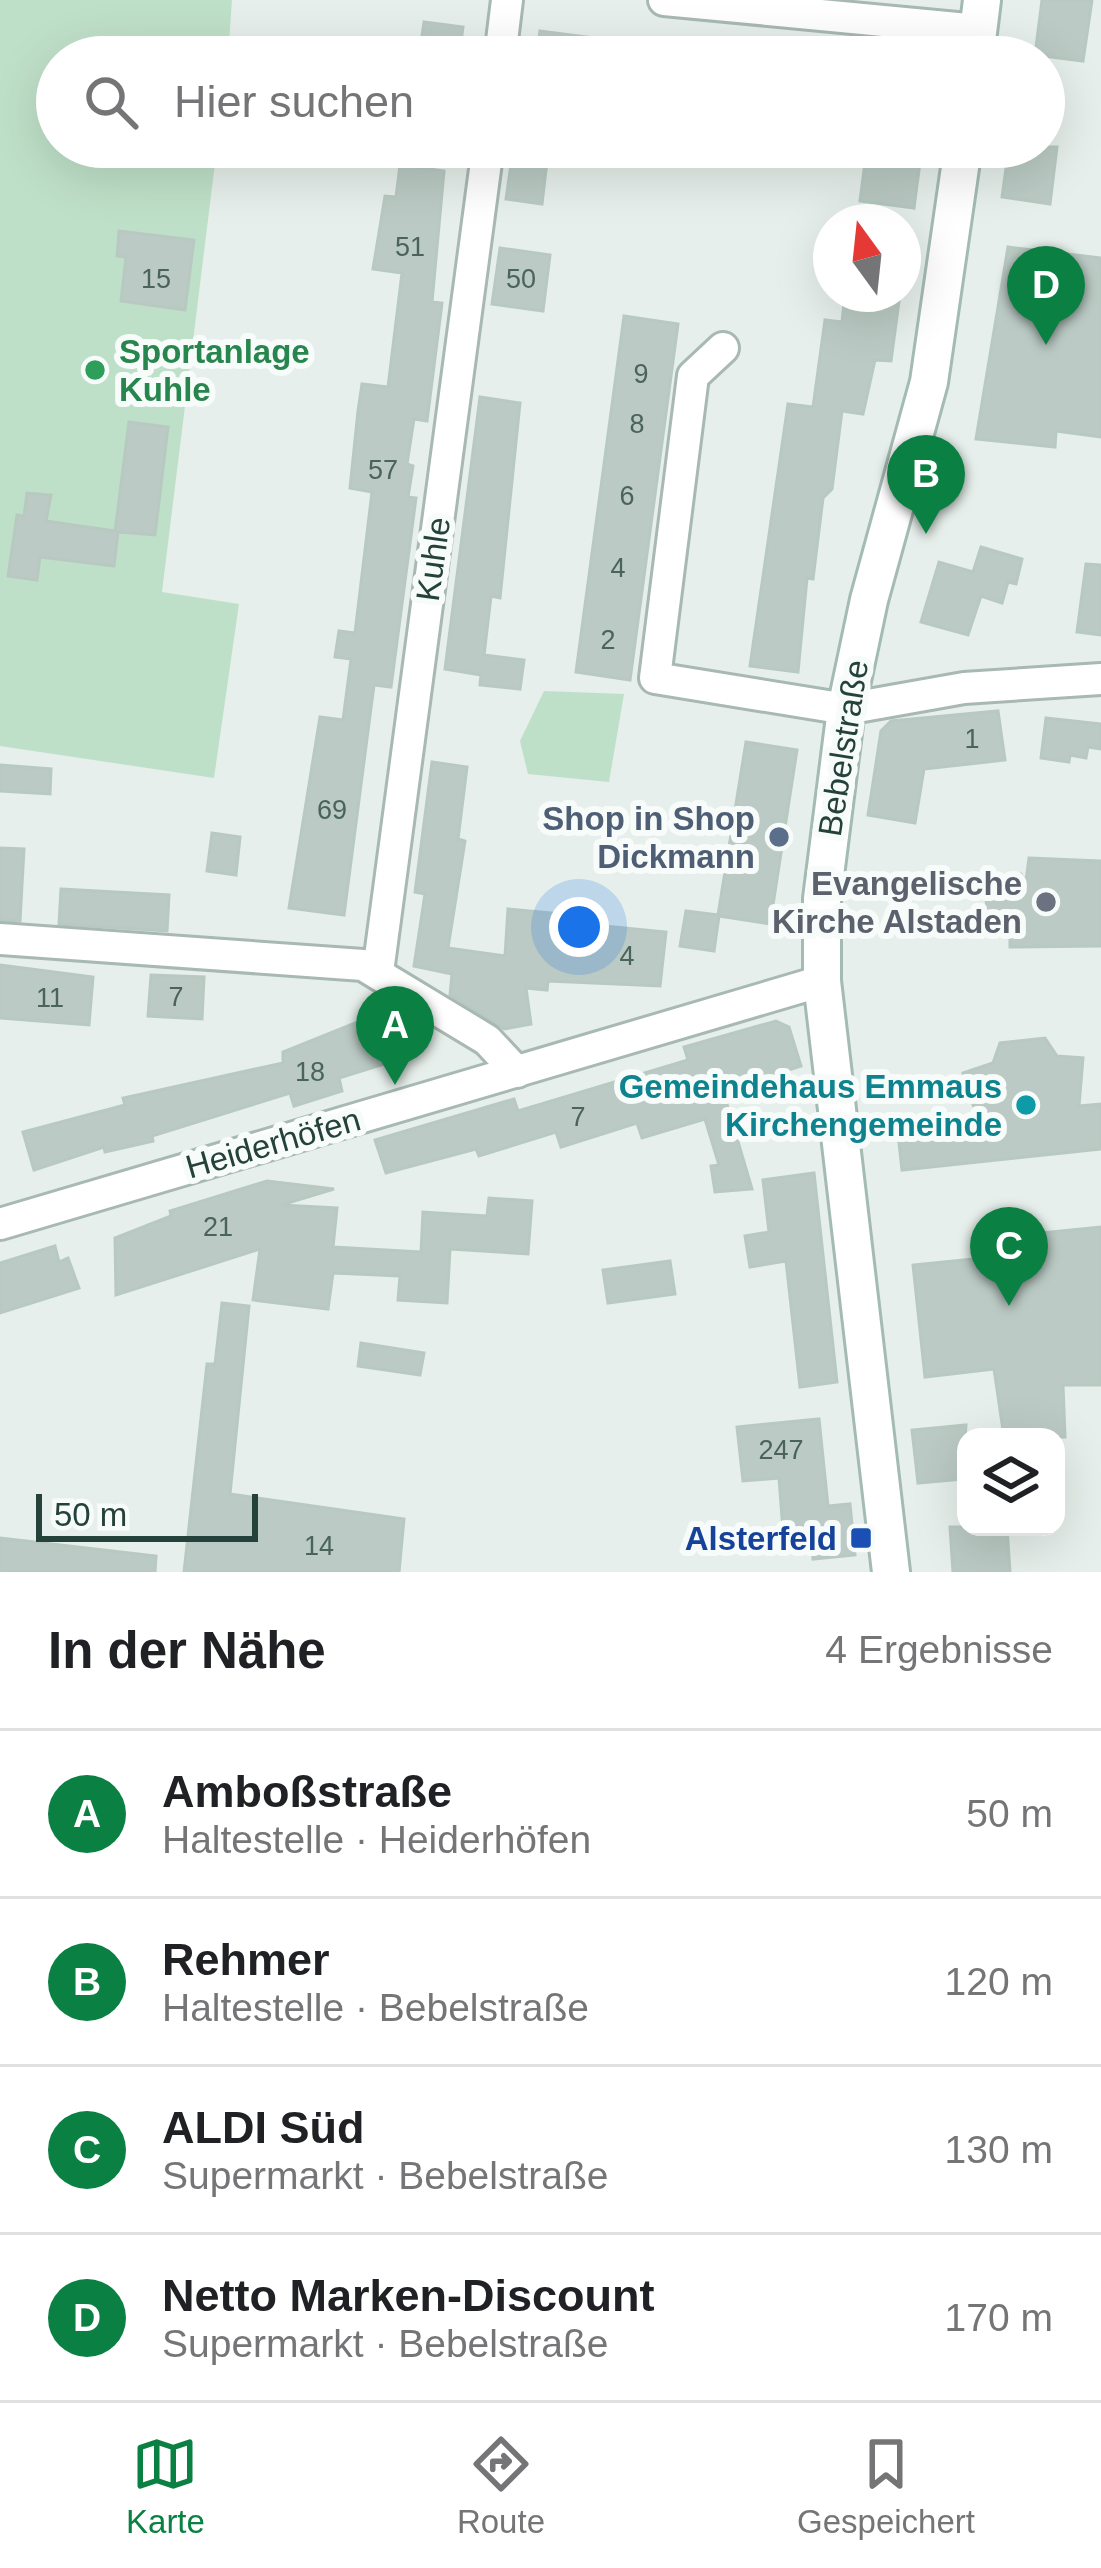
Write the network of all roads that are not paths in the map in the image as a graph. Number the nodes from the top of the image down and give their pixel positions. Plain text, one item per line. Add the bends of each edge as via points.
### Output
1 (507, 0) edge
2 (664, 0) edge
3 (978, 29) edge
4 (503, 36) edge
5 (485, 168) edge
6 (960, 168) edge
7 (723, 348) dead end
8 (1101, 680) edge
9 (846, 710) junction
10 (0, 939) edge
11 (379, 972) junction
12 (822, 981) junction
13 (517, 1072) junction
14 (0, 1224) edge
15 (891, 1572) edge

1 - 4 street
2 - 3 street
5 - 11 street, Kuhle
6 - 9 street, Bebelstraße via 929,382
7 - 9 street via 693,376 655,678
8 - 9 street via 925,693
9 - 12 street, Bebelstraße via 822,899
10 - 11 street via 321,959
11 - 13 street via 487,1040
12 - 13 street, Heiderhöfen
12 - 15 street, Bebelstraße
13 - 14 street, Heiderhöfen

